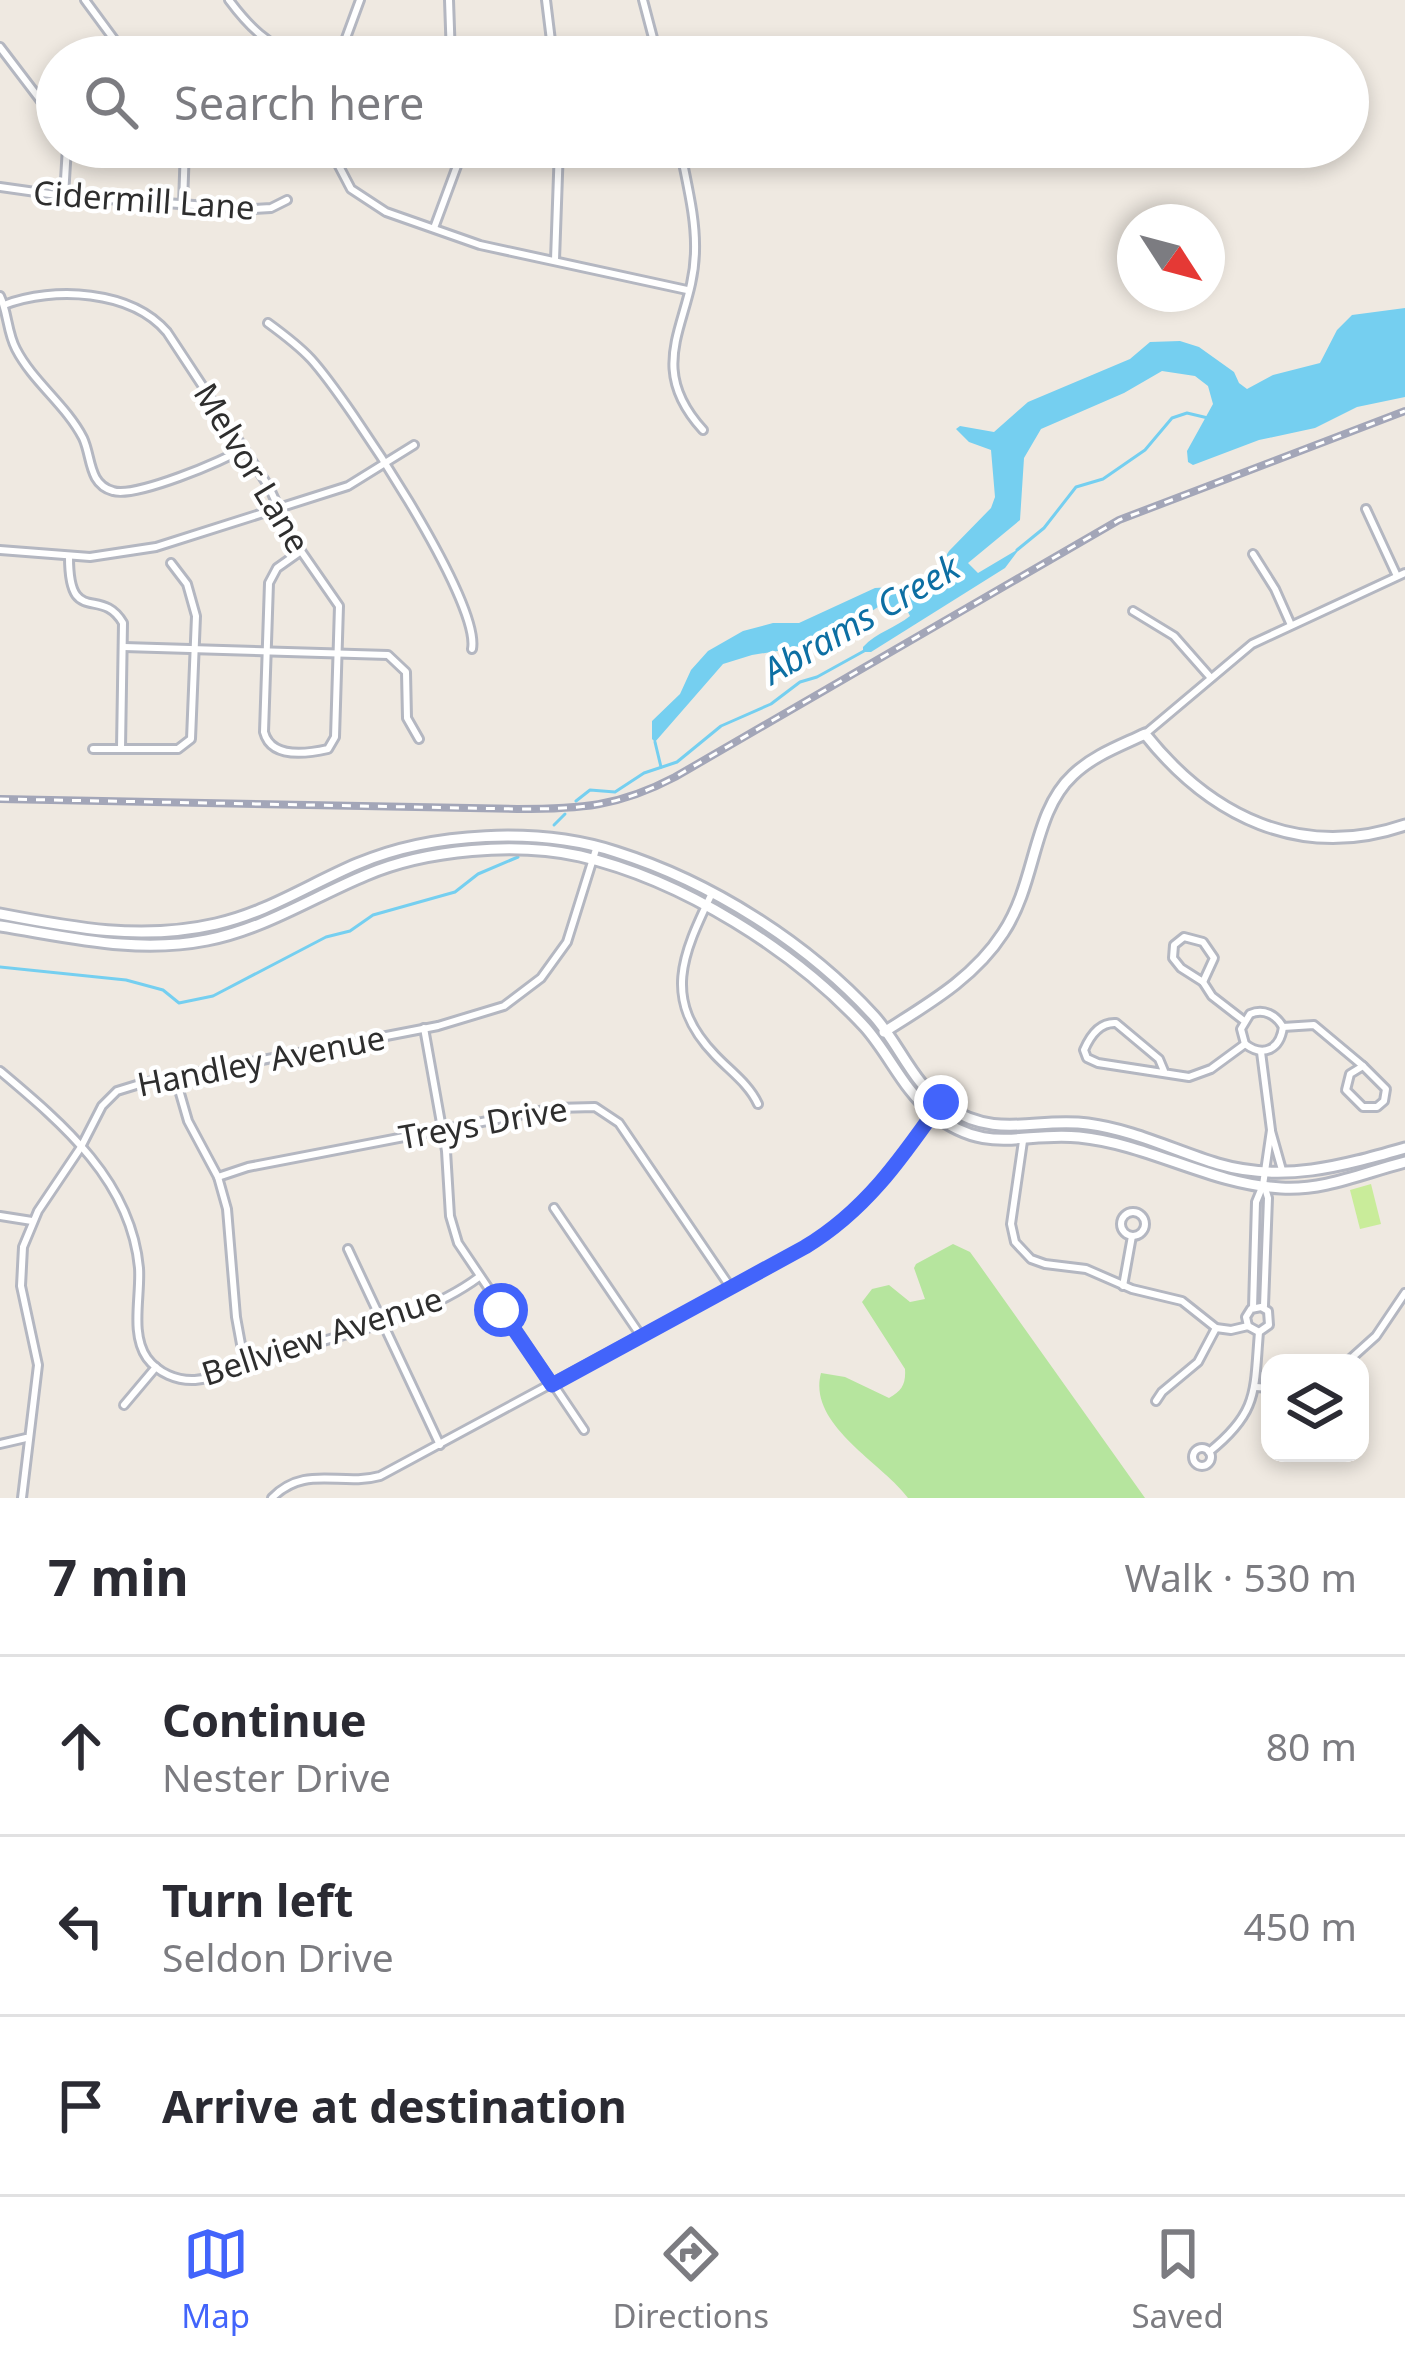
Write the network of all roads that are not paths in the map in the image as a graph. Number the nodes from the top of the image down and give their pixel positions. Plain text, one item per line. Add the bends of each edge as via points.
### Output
1 (85, 0) edge
2 (229, 0) edge
3 (360, 0) edge
4 (449, 0) edge
5 (546, 0) edge
6 (644, 0) edge
7 (112, 36) edge
8 (261, 36) edge
9 (347, 36) edge
10 (450, 36) edge
11 (550, 36) edge
12 (653, 36) edge
13 (0, 47) edge
14 (36, 94) edge
15 (66, 168) edge
16 (184, 168) edge
17 (340, 168) edge
18 (456, 168) edge
19 (558, 168) edge
20 (683, 168) edge
21 (0, 187) edge
22 (64, 196) junction
23 (287, 200) dead end
24 (183, 204) junction
25 (434, 228) junction
26 (555, 260) junction
27 (687, 290) junction
28 (2, 300) edge
29 (268, 323) dead end
30 (703, 430) dead end
31 (414, 445) dead end
32 (244, 448) junction
33 (383, 466) junction
34 (279, 508) junction
35 (1366, 508) dead end
36 (0, 550) edge
37 (301, 551) junction
38 (1252, 554) dead end
39 (69, 557) junction
40 (171, 563) dead end
41 (1401, 575) edge
42 (1133, 610) dead end
43 (1291, 625) junction
44 (124, 647) junction
45 (472, 649) dead end
46 (195, 650) junction
47 (267, 650) junction
48 (338, 652) junction
49 (1211, 679) junction
50 (1145, 734) junction
51 (419, 739) dead end
52 (121, 748) junction
53 (93, 749) dead end
54 (1405, 825) edge
55 (597, 846) junction
56 (593, 860) junction
57 (712, 893) junction
58 (706, 906) junction
59 (0, 914) edge
60 (0, 926) edge
61 (1203, 982) junction
62 (1243, 1021) junction
63 (1283, 1027) junction
64 (424, 1028) junction
65 (886, 1031) junction
66 (874, 1038) junction
67 (1245, 1044) junction
68 (1261, 1052) junction
69 (1363, 1066) junction
70 (0, 1071) edge
71 (1164, 1071) junction
72 (176, 1076) junction
73 (941, 1102) junction
74 (758, 1104) dead end
75 (933, 1114) junction
76 (443, 1130) junction
77 (1270, 1130) junction
78 (1023, 1141) junction
79 (81, 1147) junction
80 (1405, 1148) edge
81 (1405, 1162) edge
82 (1264, 1171) junction
83 (1284, 1173) junction
84 (218, 1177) junction
85 (1263, 1185) junction
86 (554, 1208) dead end
87 (0, 1216) edge
88 (32, 1221) junction
89 (1132, 1236) junction
90 (348, 1249) dead end
91 (479, 1277) junction
92 (1123, 1286) junction
93 (731, 1288) junction
94 (1405, 1293) edge
95 (1253, 1308) junction
96 (1264, 1308) junction
97 (382, 1321) junction
98 (1247, 1326) junction
99 (1216, 1328) junction
100 (1259, 1332) junction
101 (641, 1336) junction
102 (1356, 1354) edge
103 (245, 1366) junction
104 (156, 1367) junction
105 (552, 1385) junction
106 (1256, 1387) junction
107 (1261, 1387) edge
108 (1156, 1401) dead end
109 (124, 1405) dead end
110 (584, 1430) dead end
111 (28, 1437) junction
112 (0, 1444) edge
113 (440, 1445) junction
114 (1210, 1452) dead end
115 (22, 1498) edge
116 (272, 1498) edge

1 - 7 street
2 - 8 street
3 - 9 street
4 - 10 street
5 - 11 street
6 - 12 street
13 - 14 street
15 - 22 street
16 - 24 street
17 - 25 street via 369,203
18 - 25 street
19 - 26 street
20 - 27 street via 695,251
21 - 22 street, Cidermill Lane
22 - 24 street, Cidermill Lane
23 - 24 street, Cidermill Lane via 264,209
25 - 26 street
26 - 27 street
27 - 30 street via 672,369
28 - 32 street, Melvor Lane via 47,295 119,301 146,312
28 - 32 street via 16,349 77,429 107,489 137,490
29 - 33 street via 315,363
31 - 33 street
32 - 34 street, Melvor Lane
33 - 34 street
33 - 45 street via 454,578
34 - 37 street, Melvor Lane
34 - 39 street via 156,547
35 - 41 street
36 - 39 street
37 - 47 street via 270,580
37 - 48 street, Melvor Lane via 337,602
38 - 43 street
39 - 44 street via 72,590 117,613
40 - 46 street via 193,600
41 - 43 street
42 - 49 street via 1174,635
43 - 49 street via 1252,644
44 - 46 street
44 - 52 street
46 - 47 street
46 - 52 street via 190,742
47 - 48 street
47 - 48 street, Melvor Lane via 266,739 273,749 301,752 326,750 334,741
48 - 51 street via 382,654 402,664 407,722
49 - 50 street
50 - 54 main road via 1204,794 1269,828 1353,836
50 - 65 main road via 1065,783 1042,825 1023,897 992,949
52 - 53 street
55 - 56 street, Handley Avenue
55 - 57 main road
55 - 59 main road via 511,835 398,851 238,918 169,933 96,931
56 - 58 main road
56 - 60 main road via 511,849 404,864 262,924 180,944 108,944
56 - 64 street, Handley Avenue via 568,942 541,978 490,1013
57 - 58 street
57 - 65 main road via 794,946
58 - 66 main road via 778,952
58 - 74 street via 683,958 682,997 701,1039
61 - 61 street via 1214,965 1211,951 1184,937 1173,958
61 - 62 street
62 - 63 street via 1264,1012
62 - 67 street
63 - 68 street via 1277,1045
63 - 69 street via 1314,1024
64 - 72 street, Handley Avenue
64 - 76 street
65 - 66 main road
65 - 73 main road
66 - 75 main road
67 - 68 street
67 - 71 street via 1200,1074
68 - 77 street
69 - 69 street via 1386,1089 1377,1108 1363,1107 1346,1090 1349,1074
70 - 79 street, Bellview Avenue
71 - 71 street via 1099,1063 1084,1050 1096,1030 1116,1022
72 - 79 street, Handley Avenue via 117,1091
72 - 84 street via 194,1135
73 - 75 street
73 - 82 main road via 990,1125 1110,1127
75 - 78 main road via 974,1135
75 - 93 street via 842,1222
76 - 84 street, Treys Drive
76 - 91 street via 452,1226
76 - 93 street, Treys Drive via 555,1108 603,1111 620,1124
77 - 82 street
77 - 83 street
78 - 85 main road via 1116,1143
78 - 92 street via 1011,1215 1015,1242 1038,1262 1086,1269
79 - 88 street, Handley Avenue
79 - 104 street, Bellview Avenue via 107,1175 127,1216 138,1262 139,1339
80 - 83 main road
81 - 85 main road via 1322,1184
82 - 83 main road
82 - 85 street
84 - 103 street
85 - 95 street
85 - 96 street
86 - 101 street
87 - 88 street
88 - 111 street, Handley Avenue via 20,1275 38,1365
89 - 89 street via 1121,1220 1134,1211 1146,1225
89 - 92 street
90 - 97 street
91 - 97 street, Bellview Avenue
91 - 105 street
92 - 99 street via 1188,1303
93 - 101 street
94 - 102 street
95 - 96 street
95 - 98 street
96 - 100 street via 1270,1321
97 - 103 street, Bellview Avenue
97 - 113 street
98 - 99 street
98 - 100 street
99 - 108 street via 1198,1361
100 - 106 street
101 - 105 street
103 - 104 street, Bellview Avenue via 190,1380
104 - 109 street
105 - 110 street
105 - 113 street
106 - 107 street
106 - 114 street via 1245,1418
111 - 112 street
111 - 115 street, Handley Avenue
113 - 116 street via 380,1476 303,1478

